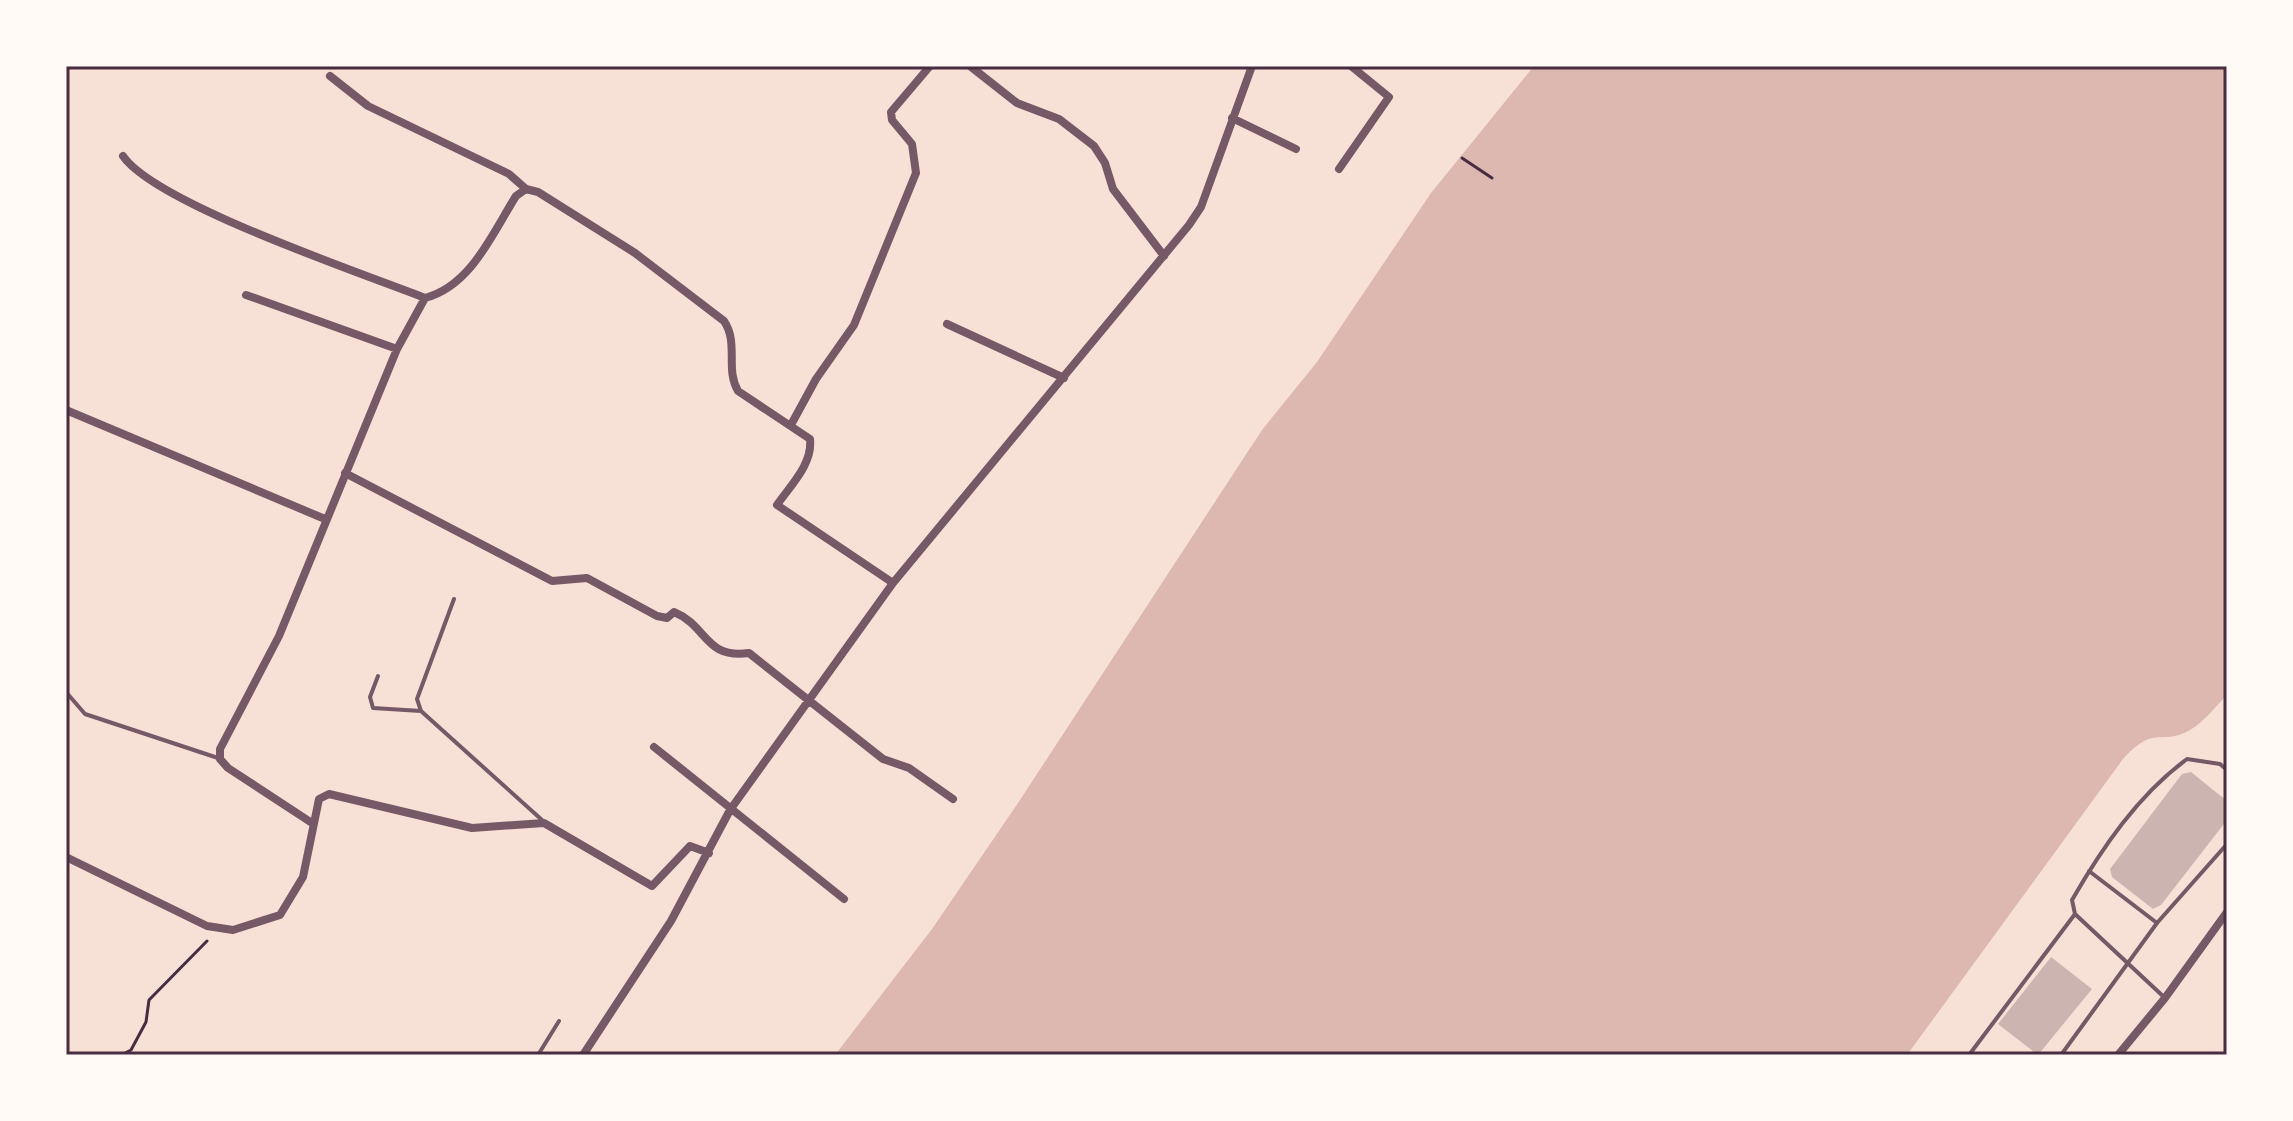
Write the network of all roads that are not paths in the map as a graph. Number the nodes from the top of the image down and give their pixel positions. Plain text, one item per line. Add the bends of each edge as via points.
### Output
1 (930, 66) edge
2 (970, 66) edge
3 (1252, 66) edge
4 (1351, 66) edge
5 (330, 76) dead end
6 (1232, 118) junction
7 (1296, 149) dead end
8 (123, 156) dead end
9 (1339, 169) dead end
10 (526, 189) junction
11 (1164, 256) junction
12 (246, 295) dead end
13 (425, 298) junction
14 (947, 324) dead end
15 (397, 349) junction
16 (1064, 378) junction
17 (66, 410) edge
18 (792, 423) junction
19 (345, 473) junction
20 (325, 519) junction
21 (893, 583) junction
22 (454, 599) dead end
23 (378, 676) dead end
24 (66, 692) edge
25 (807, 702) junction
26 (421, 711) junction
27 (654, 747) dead end
28 (220, 759) junction
29 (2227, 770) edge
30 (953, 799) dead end
31 (730, 810) junction
32 (312, 823) junction
33 (544, 823) junction
34 (2227, 844) edge
35 (709, 853) junction
36 (66, 857) edge
37 (2089, 871) junction
38 (844, 899) dead end
39 (2227, 912) edge
40 (2075, 914) junction
41 (2157, 923) junction
42 (2128, 962) junction
43 (2165, 998) junction
44 (559, 1021) dead end
45 (538, 1055) edge
46 (583, 1055) edge
47 (1969, 1055) edge
48 (2061, 1055) edge
49 (2118, 1055) edge

1 - 18 street via 891,112 912,144 916,173 854,325
2 - 11 street via 1017,103 1059,119 1094,146 1113,189
3 - 6 street
4 - 9 street via 1389,97
5 - 10 street via 368,106 509,174
6 - 7 street
6 - 11 street via 1201,207
8 - 13 street via 141,177 246,227
10 - 13 street via 516,196 463,279
10 - 18 street via 635,253 724,321 732,332 732,380 738,391
11 - 16 street
12 - 15 street
13 - 15 street
14 - 16 street
15 - 19 street
16 - 21 street
17 - 20 street
18 - 21 street via 810,439 812,450 777,505
19 - 20 street
19 - 25 street via 552,581 587,578 657,616 684,616 715,649 730,655 749,653
20 - 28 street via 279,636 220,749
21 - 25 street
22 - 26 lane via 417,699
23 - 26 lane via 370,697 373,708
24 - 28 lane via 85,714
25 - 30 street via 883,759 909,768
25 - 31 street
26 - 33 lane
27 - 31 street
28 - 32 street
29 - 37 lane via 2187,759 2169,772 2101,848
31 - 35 street
31 - 38 street
32 - 33 street via 319,799 329,794 472,828
32 - 36 street via 303,877 280,915 233,930 219,930
33 - 35 street via 652,886 690,846
34 - 41 lane
35 - 46 street
37 - 40 lane via 2072,900
37 - 41 lane
39 - 43 street
40 - 42 lane
40 - 47 lane
41 - 42 lane
42 - 43 lane
42 - 48 lane
43 - 49 street
44 - 45 lane

